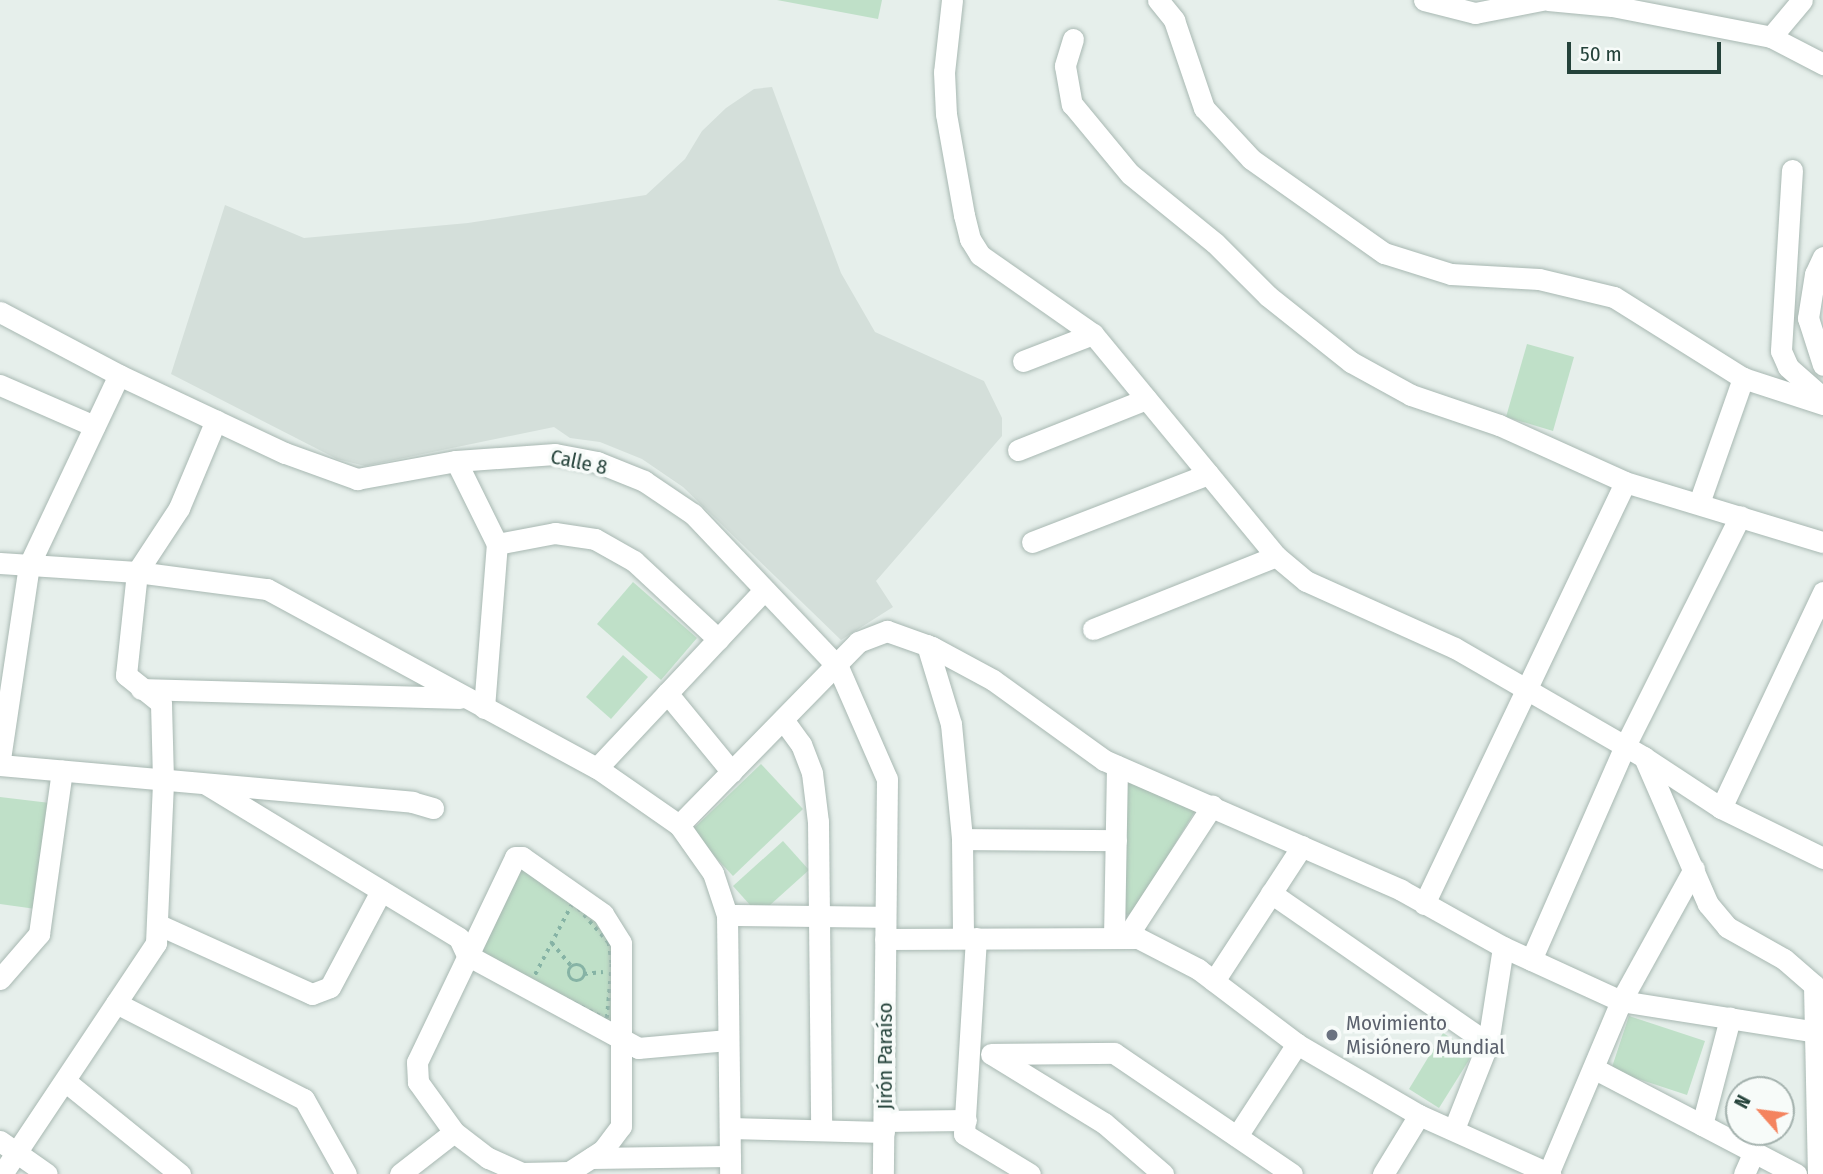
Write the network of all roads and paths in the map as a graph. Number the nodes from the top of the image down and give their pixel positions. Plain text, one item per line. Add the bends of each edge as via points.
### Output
1 (952, 0) edge
2 (1158, 0) edge
3 (1424, 0) edge
4 (1542, 0) edge
5 (1548, 0) edge
6 (1802, 0) edge
7 (1771, 37) junction
8 (1073, 39) dead end
9 (1819, 55) edge
10 (1791, 170) dead end
11 (1823, 257) edge
12 (0, 312) edge
13 (1093, 334) junction
14 (1023, 361) dead end
15 (1823, 365) edge
16 (119, 375) junction
17 (1743, 378) junction
18 (0, 385) edge
19 (1823, 398) edge
20 (1146, 399) junction
21 (1823, 404) edge
22 (216, 420) junction
23 (94, 426) junction
24 (1018, 450) dead end
25 (456, 461) junction
26 (1208, 474) junction
27 (1625, 482) junction
28 (1699, 503) junction
29 (1740, 516) junction
30 (1032, 542) dead end
31 (1823, 542) edge
32 (497, 544) junction
33 (1276, 556) junction
34 (0, 562) edge
35 (29, 565) junction
36 (137, 572) junction
37 (764, 590) junction
38 (1823, 592) edge
39 (1093, 629) dead end
40 (718, 639) junction
41 (928, 645) junction
42 (8, 652) edge
43 (838, 667) junction
44 (141, 689) junction
45 (1529, 690) junction
46 (667, 694) junction
47 (475, 703) junction
48 (784, 721) junction
49 (1625, 746) junction
50 (1644, 757) junction
51 (0, 759) edge
52 (0, 765) edge
53 (1117, 766) junction
54 (597, 768) junction
55 (62, 771) junction
56 (732, 772) junction
57 (163, 780) junction
58 (206, 784) junction
59 (1212, 806) junction
60 (433, 808) dead end
61 (1721, 808) junction
62 (679, 825) junction
63 (962, 839) junction
64 (1116, 840) junction
65 (1302, 846) junction
66 (1823, 858) edge
67 (1694, 869) junction
68 (381, 891) junction
69 (1271, 893) junction
70 (1424, 904) junction
71 (727, 915) junction
72 (818, 916) junction
73 (157, 924) junction
74 (885, 928) junction
75 (969, 938) junction
76 (1120, 938) junction
77 (552, 943) junction
78 (1503, 947) junction
79 (467, 955) junction
80 (1531, 960) junction
81 (572, 967) junction
82 (612, 971) junction
83 (584, 974) junction
84 (0, 979) edge
85 (1214, 981) junction
86 (1620, 1001) junction
87 (116, 1003) junction
88 (1730, 1018) junction
89 (1811, 1031) junction
90 (620, 1038) junction
91 (728, 1040) junction
92 (1488, 1043) junction
93 (1297, 1044) junction
94 (970, 1045) junction
95 (991, 1054) junction
96 (1595, 1069) junction
97 (65, 1081) junction
98 (1419, 1115) junction
99 (965, 1120) junction
100 (1702, 1125) junction
101 (884, 1127) junction
102 (730, 1128) junction
103 (1454, 1129) junction
104 (821, 1130) junction
105 (454, 1132) junction
106 (1237, 1136) junction
107 (7, 1147) edge
108 (1754, 1152) junction
109 (1265, 1156) junction
110 (591, 1158) junction
111 (730, 1165) edge
112 (548, 1173) edge
113 (2, 1174) edge
114 (47, 1174) edge
115 (180, 1174) edge
116 (345, 1174) edge
117 (400, 1174) edge
118 (883, 1174) edge
119 (1030, 1174) edge
120 (1163, 1174) edge
121 (1253, 1174) edge
122 (1292, 1174) edge
123 (1383, 1174) edge
124 (1549, 1174) edge
125 (1744, 1174) edge
126 (1796, 1174) edge
127 (1818, 1174) edge

1 - 13 street via 944,72 946,114 970,239 980,255
2 - 17 street via 1174,20 1204,108 1251,159 1384,253 1451,274 1539,279 1614,297
3 - 4 street via 1475,13
5 - 7 street via 1612,6
6 - 7 street
7 - 9 street
8 - 27 street via 1065,66 1072,104 1130,174 1215,243 1268,296 1352,362 1411,395 1500,425
10 - 19 street via 1781,351 1788,367
11 - 15 street via 1815,274 1808,318
12 - 16 street, Calle 8
13 - 14 street
13 - 20 street
16 - 22 street, Calle 8
16 - 23 street
17 - 21 street
17 - 28 street
18 - 23 street
20 - 24 street
20 - 26 street
22 - 25 street, Calle 8 via 357,479
22 - 36 street via 179,508
23 - 35 street
25 - 32 street
25 - 37 street, Calle 8 via 555,454 597,461 644,481 693,513
26 - 30 street
26 - 33 street
27 - 28 street
27 - 45 street
28 - 29 street
29 - 31 street
29 - 49 street
32 - 40 street via 555,533 595,539 635,561
32 - 47 street
33 - 39 street
33 - 45 street via 1326,592 1455,648
34 - 35 street
35 - 36 street
35 - 42 street
36 - 44 street via 126,675
36 - 47 street via 267,589
37 - 40 street
37 - 43 street, Calle 8
38 - 61 street
40 - 46 street
41 - 43 street via 887,631 876,633 858,642
41 - 53 street via 993,680
41 - 63 street via 951,724
42 - 51 street
43 - 48 street
43 - 74 street, Calle 8 via 887,779
44 - 47 street
44 - 57 street via 161,703
45 - 49 street
45 - 70 street
46 - 54 street
46 - 56 street
47 - 54 street
48 - 56 street
48 - 72 street via 801,744 813,773
49 - 50 street
49 - 80 street
50 - 61 street
50 - 67 street
52 - 55 street
53 - 59 street
53 - 64 street
54 - 62 street
55 - 57 street
55 - 84 street via 39,934
56 - 62 street
57 - 58 street
57 - 73 street
58 - 60 street via 412,802
58 - 68 street
59 - 65 street
59 - 76 street
61 - 66 street
62 - 71 street via 713,873
63 - 64 street
63 - 75 street
64 - 76 street
65 - 69 street
65 - 70 street
67 - 86 street
67 - 89 street via 1708,904 1727,927 1784,959 1814,985
68 - 73 street via 330,986 312,994
68 - 79 street via 459,938
69 - 85 street
69 - 92 street
70 - 78 street
71 - 72 street
71 - 91 street
72 - 74 street
72 - 104 street
73 - 87 street via 156,943
74 - 75 street
74 - 101 street, Jirón Paraíso
75 - 76 street
75 - 94 street
76 - 85 street via 1138,938
77 - 81 path
77 - 82 path via 573,902 609,943
77 - 82 path via 531,982 607,1020
78 - 80 street
78 - 92 street
79 - 90 street
79 - 90 street via 509,867 515,857 522,857 603,914 621,943
79 - 105 street via 416,1062 418,1082
80 - 86 street
81 - 83 path via 582,967
81 - 83 path via 572,979
82 - 83 path
85 - 93 street
86 - 88 street
86 - 96 street
87 - 97 street
87 - 116 street via 304,1099
88 - 89 street
88 - 100 street
89 - 127 street
90 - 91 street via 638,1048
90 - 110 street via 621,1126
91 - 102 street
92 - 103 street
93 - 98 street
93 - 106 street
94 - 95 street
94 - 99 street
95 - 106 street via 1114,1053
95 - 120 street via 1104,1123
96 - 100 street
96 - 124 street
97 - 107 street
97 - 115 street
98 - 103 street
98 - 123 street
99 - 101 street
99 - 119 street via 964,1134
100 - 108 street
101 - 104 street
101 - 118 street, Jirón Paraíso
102 - 104 street
102 - 111 street
103 - 124 street
105 - 112 street via 488,1157 522,1173
105 - 117 street
106 - 109 street
107 - 113 street
107 - 114 street
108 - 125 street
108 - 126 street
109 - 121 street
109 - 122 street
110 - 111 street
110 - 112 street via 569,1172

